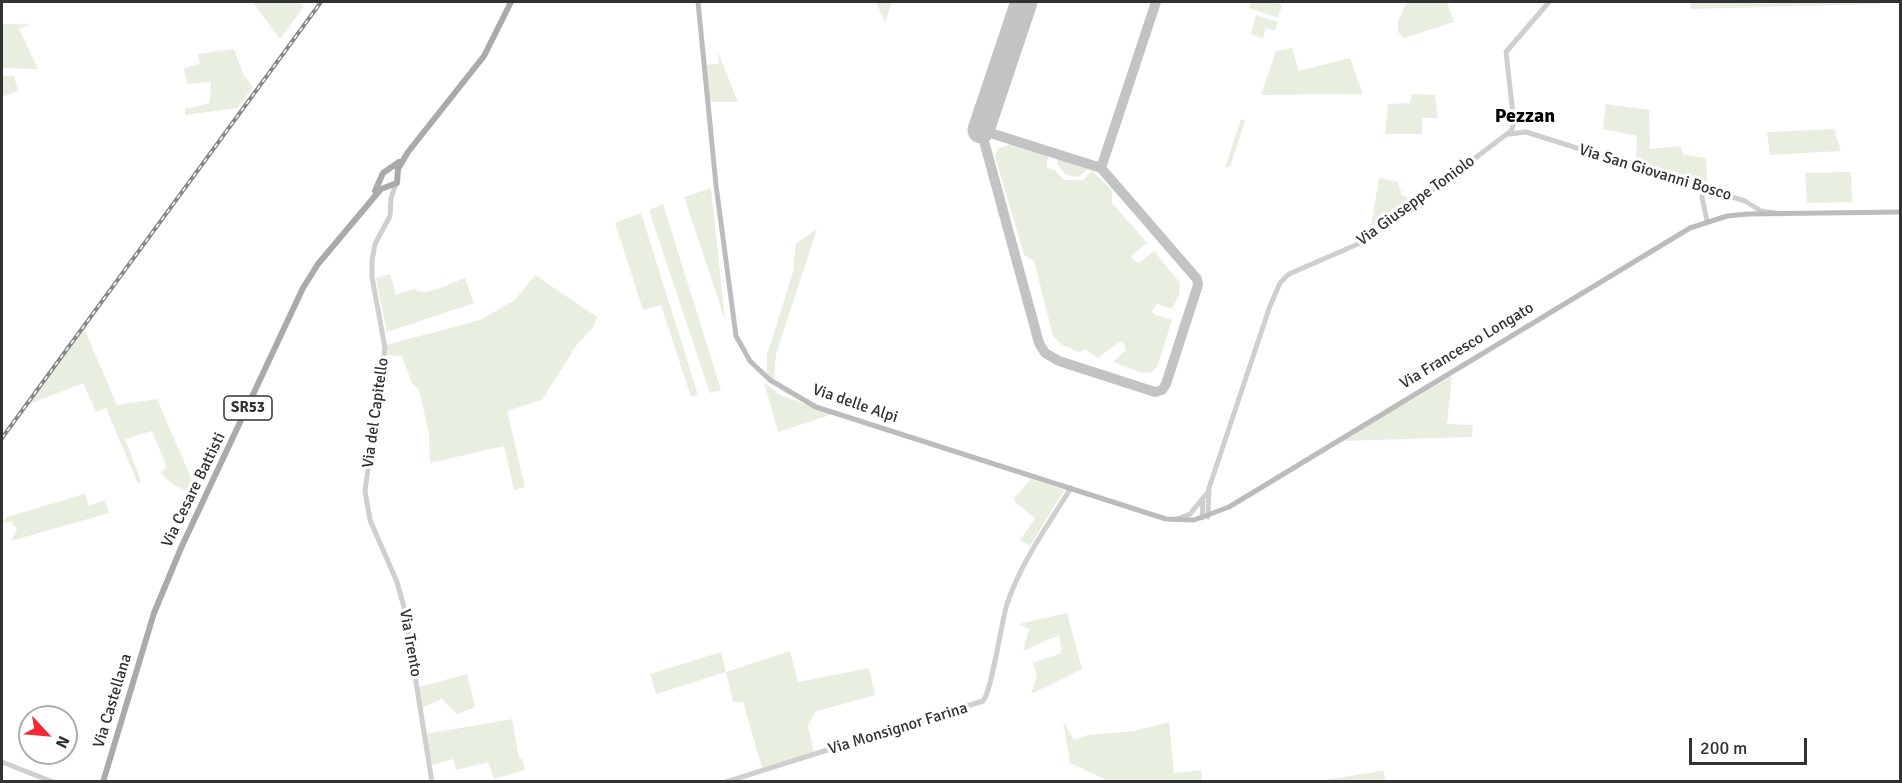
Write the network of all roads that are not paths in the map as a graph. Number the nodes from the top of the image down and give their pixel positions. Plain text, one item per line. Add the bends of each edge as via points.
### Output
1 (511, 2) edge
2 (698, 2) edge
3 (1549, 2) edge
4 (1517, 129) junction
5 (408, 153) junction
6 (390, 170) junction
7 (397, 175) junction
8 (381, 179) junction
9 (396, 184) junction
10 (387, 187) junction
11 (1705, 189) junction
12 (390, 212) junction
13 (1900, 212) edge
14 (360, 213) junction
15 (1782, 214) junction
16 (1707, 221) junction
17 (1071, 488) junction
18 (1209, 488) junction
19 (1205, 496) junction
20 (1207, 507) junction
21 (367, 511) joint
22 (1218, 512) junction
23 (1205, 517) junction
24 (1173, 520) junction
25 (149, 628) joint
26 (2, 762) edge
27 (53, 782) edge
28 (103, 782) edge
29 (432, 782) edge
30 (726, 782) edge

1 - 5 main road, Via Cesare Battisti via 484,56
2 - 17 main road, Via delle Alpi via 736,336 750,360 784,390 816,407
3 - 4 street via 1506,52
4 - 11 street, Via San Giovanni Bosco
4 - 18 street, Via Giuseppe Toniolo via 1365,241 1288,274 1280,283
5 - 6 main road, Via Cesare Battisti
5 - 7 main road, Via Cesare Battisti
6 - 7 main road
6 - 8 main road, Via Cesare Battisti
7 - 9 main road, Via Cesare Battisti
8 - 10 main road
8 - 14 main road, Via Cesare Battisti
9 - 10 main road, Via Cesare Battisti
9 - 12 street, Via del Capitello
10 - 12 street
10 - 14 main road, Via Cesare Battisti
11 - 15 street, Via San Giovanni Bosco via 1745,201 1761,211
11 - 16 street via 1702,197
12 - 21 street, Via del Capitello via 375,244 372,261 385,348 366,483
13 - 15 main road, Via Francesco Longato
14 - 25 main road, Via Cesare Battisti / SR53 via 303,288 181,548
15 - 16 main road, Via Francesco Longato via 1737,215
16 - 22 main road, Via Francesco Longato
17 - 24 main road, Via delle Alpi
17 - 30 street, Via Monsignor Farina via 1010,596 983,701
18 - 19 street, Via Giuseppe Toniolo
18 - 20 street, Via Giuseppe Toniolo
19 - 23 street
19 - 24 street, Via Giuseppe Toniolo via 1190,514
20 - 22 street
20 - 23 street, Via Giuseppe Toniolo
21 - 29 street, Via Trento via 401,594
22 - 23 main road, Via Francesco Longato
23 - 24 main road, Via Francesco Longato
25 - 28 main road, Via Castellana / SR53
26 - 27 street

